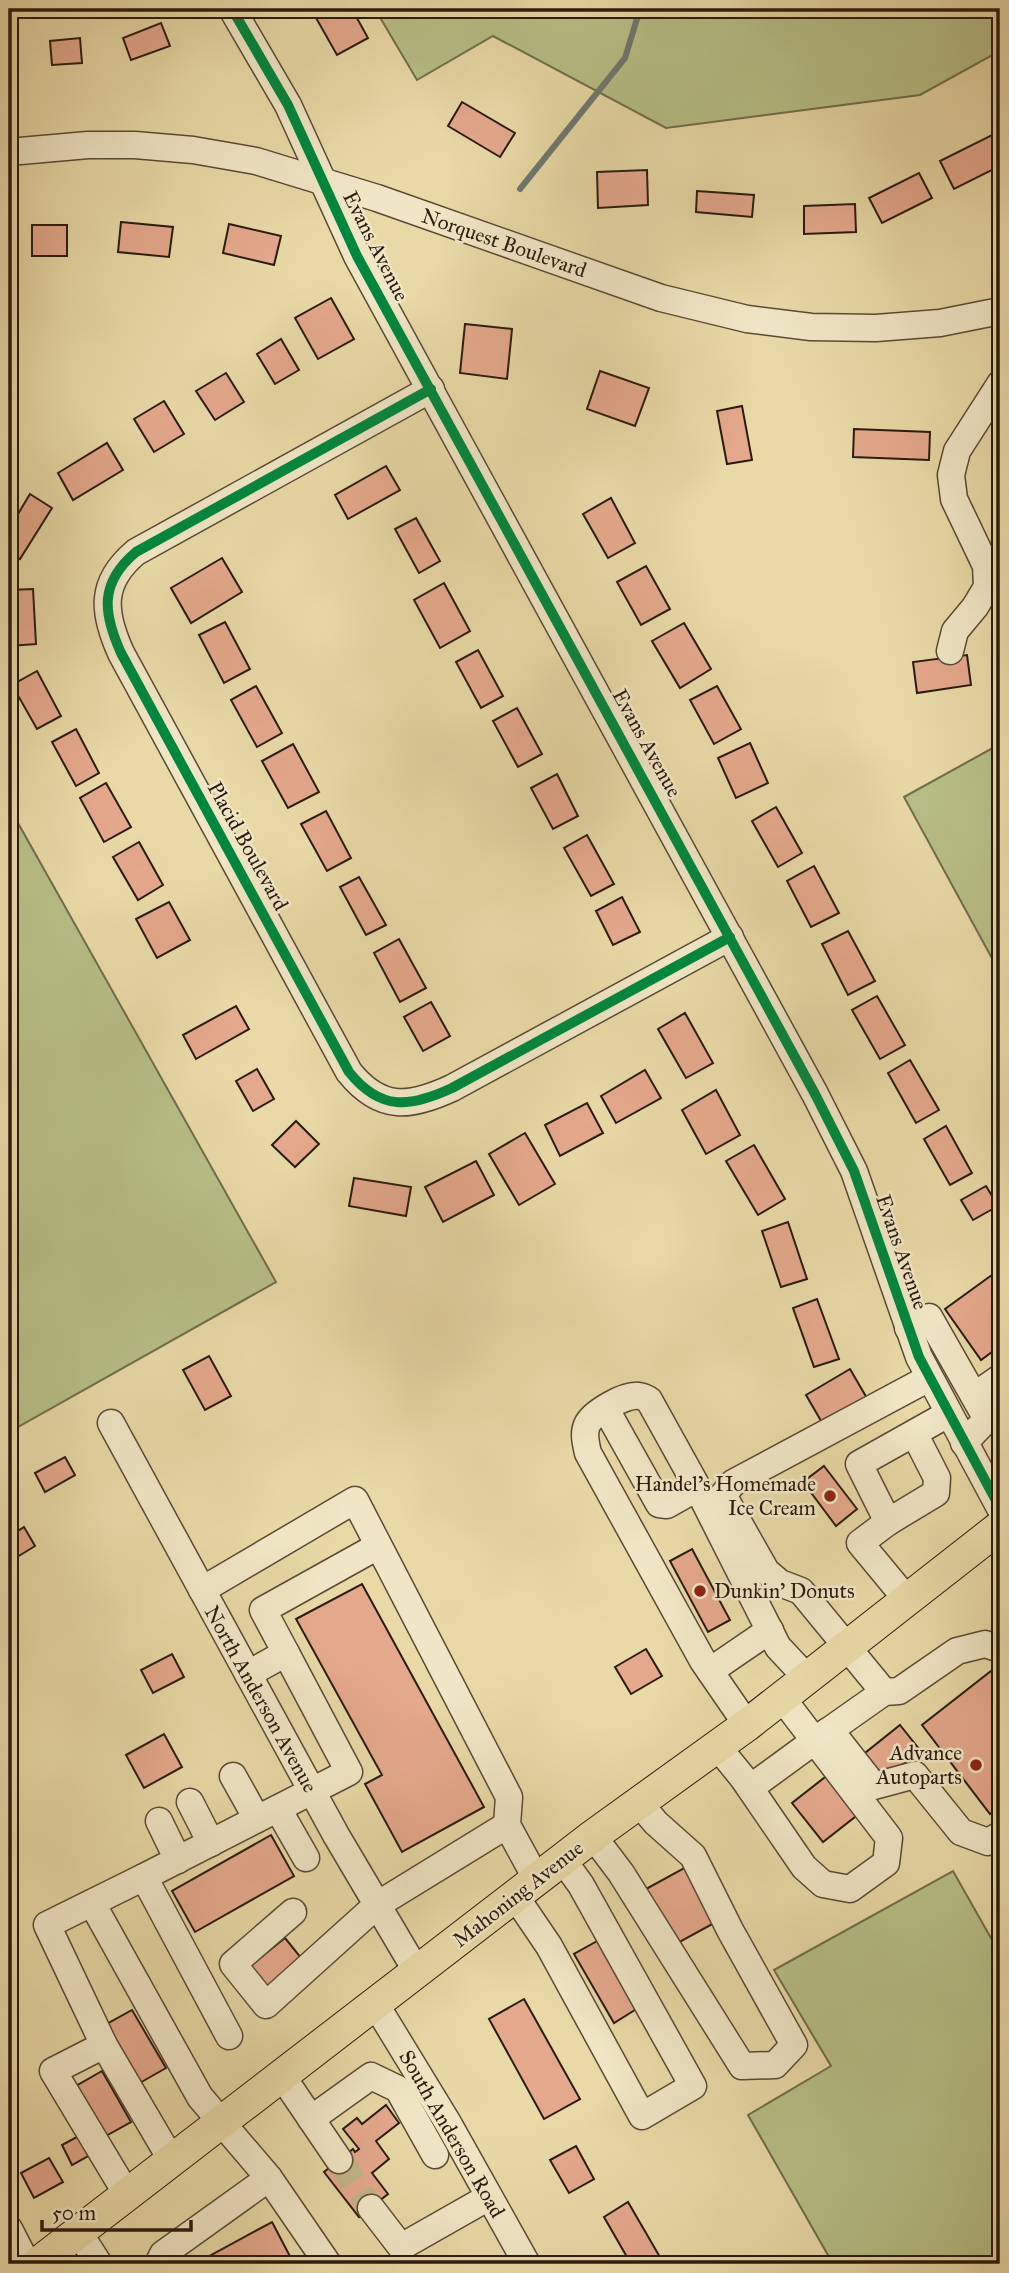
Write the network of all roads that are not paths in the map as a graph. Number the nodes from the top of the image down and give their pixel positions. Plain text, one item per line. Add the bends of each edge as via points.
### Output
1 (232, 9) edge
2 (9, 152) edge
3 (323, 181) junction
4 (1000, 311) edge
5 (1000, 384) edge
6 (431, 389) junction
7 (950, 651) dead end
8 (730, 937) junction
9 (908, 1328) junction
10 (929, 1378) junction
11 (1000, 1378) edge
12 (974, 1396) junction
13 (948, 1414) junction
14 (111, 1423) dead end
15 (915, 1433) junction
16 (964, 1443) junction
17 (1000, 1508) edge
18 (712, 1517) junction
19 (888, 1522) junction
20 (1000, 1527) edge
21 (378, 1546) junction
22 (202, 1590) junction
23 (908, 1601) junction
24 (769, 1630) junction
25 (846, 1648) junction
26 (1000, 1648) edge
27 (286, 1653) junction
28 (707, 1666) junction
29 (248, 1674) junction
30 (807, 1678) junction
31 (884, 1692) junction
32 (782, 1698) junction
33 (747, 1725) junction
34 (823, 1741) junction
35 (717, 1746) junction
36 (233, 1776) dead end
37 (750, 1788) junction
38 (312, 1791) junction
39 (190, 1802) dead end
40 (638, 1802) junction
41 (268, 1814) junction
42 (159, 1821) dead end
43 (507, 1825) junction
44 (1000, 1835) edge
45 (593, 1836) junction
46 (211, 1843) junction
47 (306, 1858) dead end
48 (178, 1860) junction
49 (563, 1860) junction
50 (144, 1877) junction
51 (526, 1888) junction
52 (92, 1903) junction
53 (377, 1905) junction
54 (293, 1912) dead end
55 (417, 1972) junction
56 (376, 2005) junction
57 (229, 2036) dead end
58 (104, 2045) junction
59 (282, 2076) junction
60 (408, 2081) junction
61 (311, 2119) junction
62 (221, 2124) junction
63 (435, 2155) dead end
64 (339, 2160) tunnel mouth
65 (172, 2161) junction
66 (269, 2178) junction
67 (128, 2196) junction
68 (489, 2197) junction
69 (371, 2208) tunnel mouth
70 (9, 2229) edge
71 (79, 2232) junction
72 (27, 2264) edge
73 (37, 2264) edge
74 (99, 2264) edge
75 (158, 2264) edge
76 (328, 2264) edge
77 (527, 2264) edge

1 - 3 street, Evans Avenue via 288,105
2 - 3 street, Norquest Boulevard via 88,145 193,150 257,161
3 - 4 street, Norquest Boulevard via 661,298 747,319 811,327 876,328 940,323
3 - 6 street, Evans Avenue via 357,256
5 - 7 street via 957,451 951,475 954,499 986,566 987,587 955,631
6 - 8 street, Evans Avenue
6 - 8 street, Placid Boulevard via 136,552 118,571 108,594 109,622 121,653 349,1072 371,1093 391,1102 426,1100
8 - 9 street, Evans Avenue via 854,1171
9 - 10 street, Evans Avenue
9 - 12 street via 929,1317
10 - 13 street, Evans Avenue
10 - 25 street via 733,1483 723,1495 766,1571 801,1591
11 - 12 street
12 - 16 street via 987,1419
13 - 15 street
13 - 16 street, Evans Avenue
14 - 22 street, North Anderson Avenue
15 - 19 street via 937,1478 936,1493
15 - 19 street via 859,1464
16 - 17 street, Evans Avenue
18 - 24 street
18 - 28 street via 705,1518 690,1492 667,1505 659,1503 612,1420 598,1428 600,1451 707,1651
18 - 28 street via 649,1400 626,1397 594,1415 586,1426 588,1453
19 - 23 street via 860,1544
20 - 23 main road, Mahoning Avenue
21 - 22 street via 355,1500
21 - 27 street via 263,1610
21 - 43 street via 509,1797
22 - 29 street, North Anderson Avenue
23 - 25 main road, Mahoning Avenue
24 - 28 street
24 - 30 street
25 - 30 main road, Mahoning Avenue
25 - 31 street
26 - 31 street via 985,1644 957,1650 899,1690
27 - 29 street
27 - 38 street via 349,1772
28 - 33 street
29 - 38 street, North Anderson Avenue
30 - 32 main road, Mahoning Avenue
31 - 34 street
32 - 33 main road, Mahoning Avenue
32 - 34 street
33 - 35 main road, Mahoning Avenue
34 - 37 street
34 - 37 street via 889,1838 886,1863 850,1889 823,1884 804,1867
34 - 44 street via 874,1786 915,1775 961,1832 988,1842
35 - 37 street
35 - 40 main road, Mahoning Avenue
36 - 41 street
38 - 41 street
38 - 53 street, North Anderson Avenue
39 - 46 street
40 - 45 main road, Mahoning Avenue
40 - 45 street via 693,1856 794,2046 775,2065 742,2066
41 - 46 street
41 - 47 street
42 - 48 street
43 - 51 street
43 - 53 street
45 - 49 main road, Mahoning Avenue
46 - 48 street
48 - 50 street
49 - 51 main road, Mahoning Avenue
49 - 51 street via 693,2086 642,2116 549,1946
50 - 52 street
50 - 57 street
51 - 55 main road, Mahoning Avenue
52 - 58 street via 47,1925
52 - 62 street via 200,2096
53 - 54 street via 266,2005 233,1964
53 - 55 street, North Anderson Avenue
55 - 56 main road, Mahoning Avenue
56 - 59 main road, Mahoning Avenue
56 - 60 street, South Anderson Road
58 - 65 street
58 - 67 street via 53,2071
59 - 61 street
59 - 62 main road, Mahoning Avenue
60 - 61 street via 371,2076
60 - 63 street
60 - 68 street, South Anderson Road
61 - 64 street
62 - 65 main road, Mahoning Avenue
62 - 66 street
65 - 67 main road, Mahoning Avenue
66 - 75 street via 163,2254
66 - 76 street
67 - 71 main road, Mahoning Avenue
68 - 69 street via 401,2247
68 - 77 street, South Anderson Road
70 - 72 street
71 - 73 main road, Mahoning Avenue
71 - 74 street

